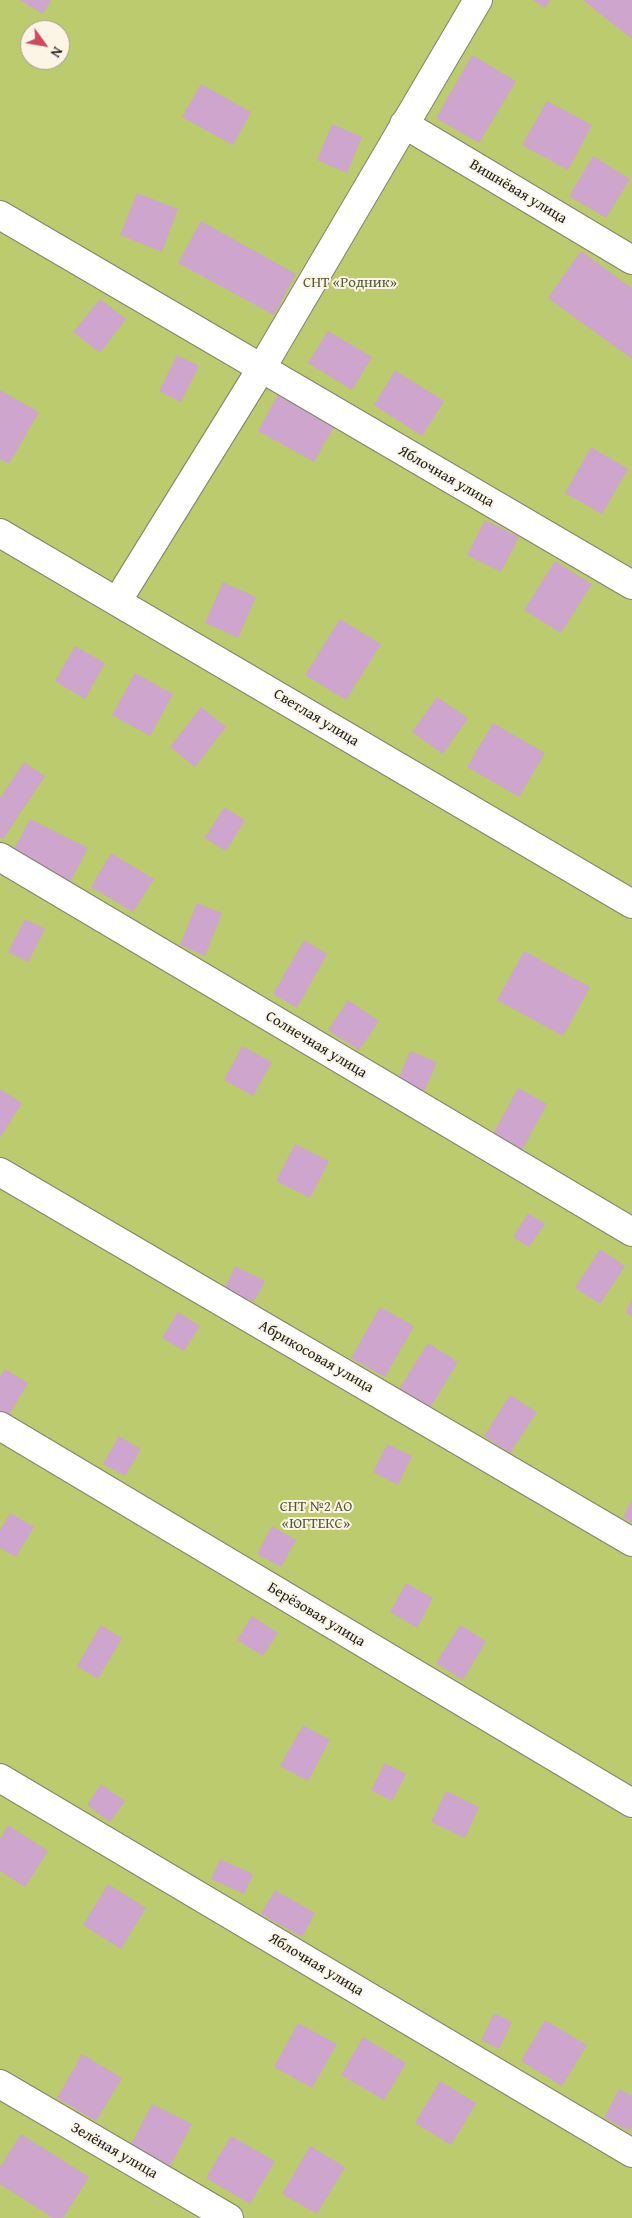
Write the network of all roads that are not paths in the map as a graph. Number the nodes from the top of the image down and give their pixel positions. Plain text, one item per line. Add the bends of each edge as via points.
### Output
1 (478, 0) edge
2 (404, 124) junction
3 (0, 214) edge
4 (632, 260) edge
5 (261, 369) junction
6 (3, 542) edge
7 (632, 585) edge
8 (118, 600) junction
9 (0, 858) edge
10 (632, 904) edge
11 (0, 1172) edge
12 (632, 1232) edge
13 (0, 1426) edge
14 (632, 1542) edge
15 (0, 1778) edge
16 (632, 1803) edge
17 (0, 2084) edge
18 (632, 2153) edge
19 (228, 2218) edge

1 - 2 street
2 - 4 street, Вишнёвая улица
2 - 5 street
3 - 5 street, Яблочная улица
5 - 7 street, Яблочная улица
5 - 8 street
6 - 8 street, Светлая улица
8 - 10 street, Светлая улица
9 - 12 street, Солнечная улица
11 - 14 street, Абрикосовая улица
13 - 16 street, Берёзовая улица
15 - 18 street, Яблочная улица
17 - 19 street, Зелёная улица

